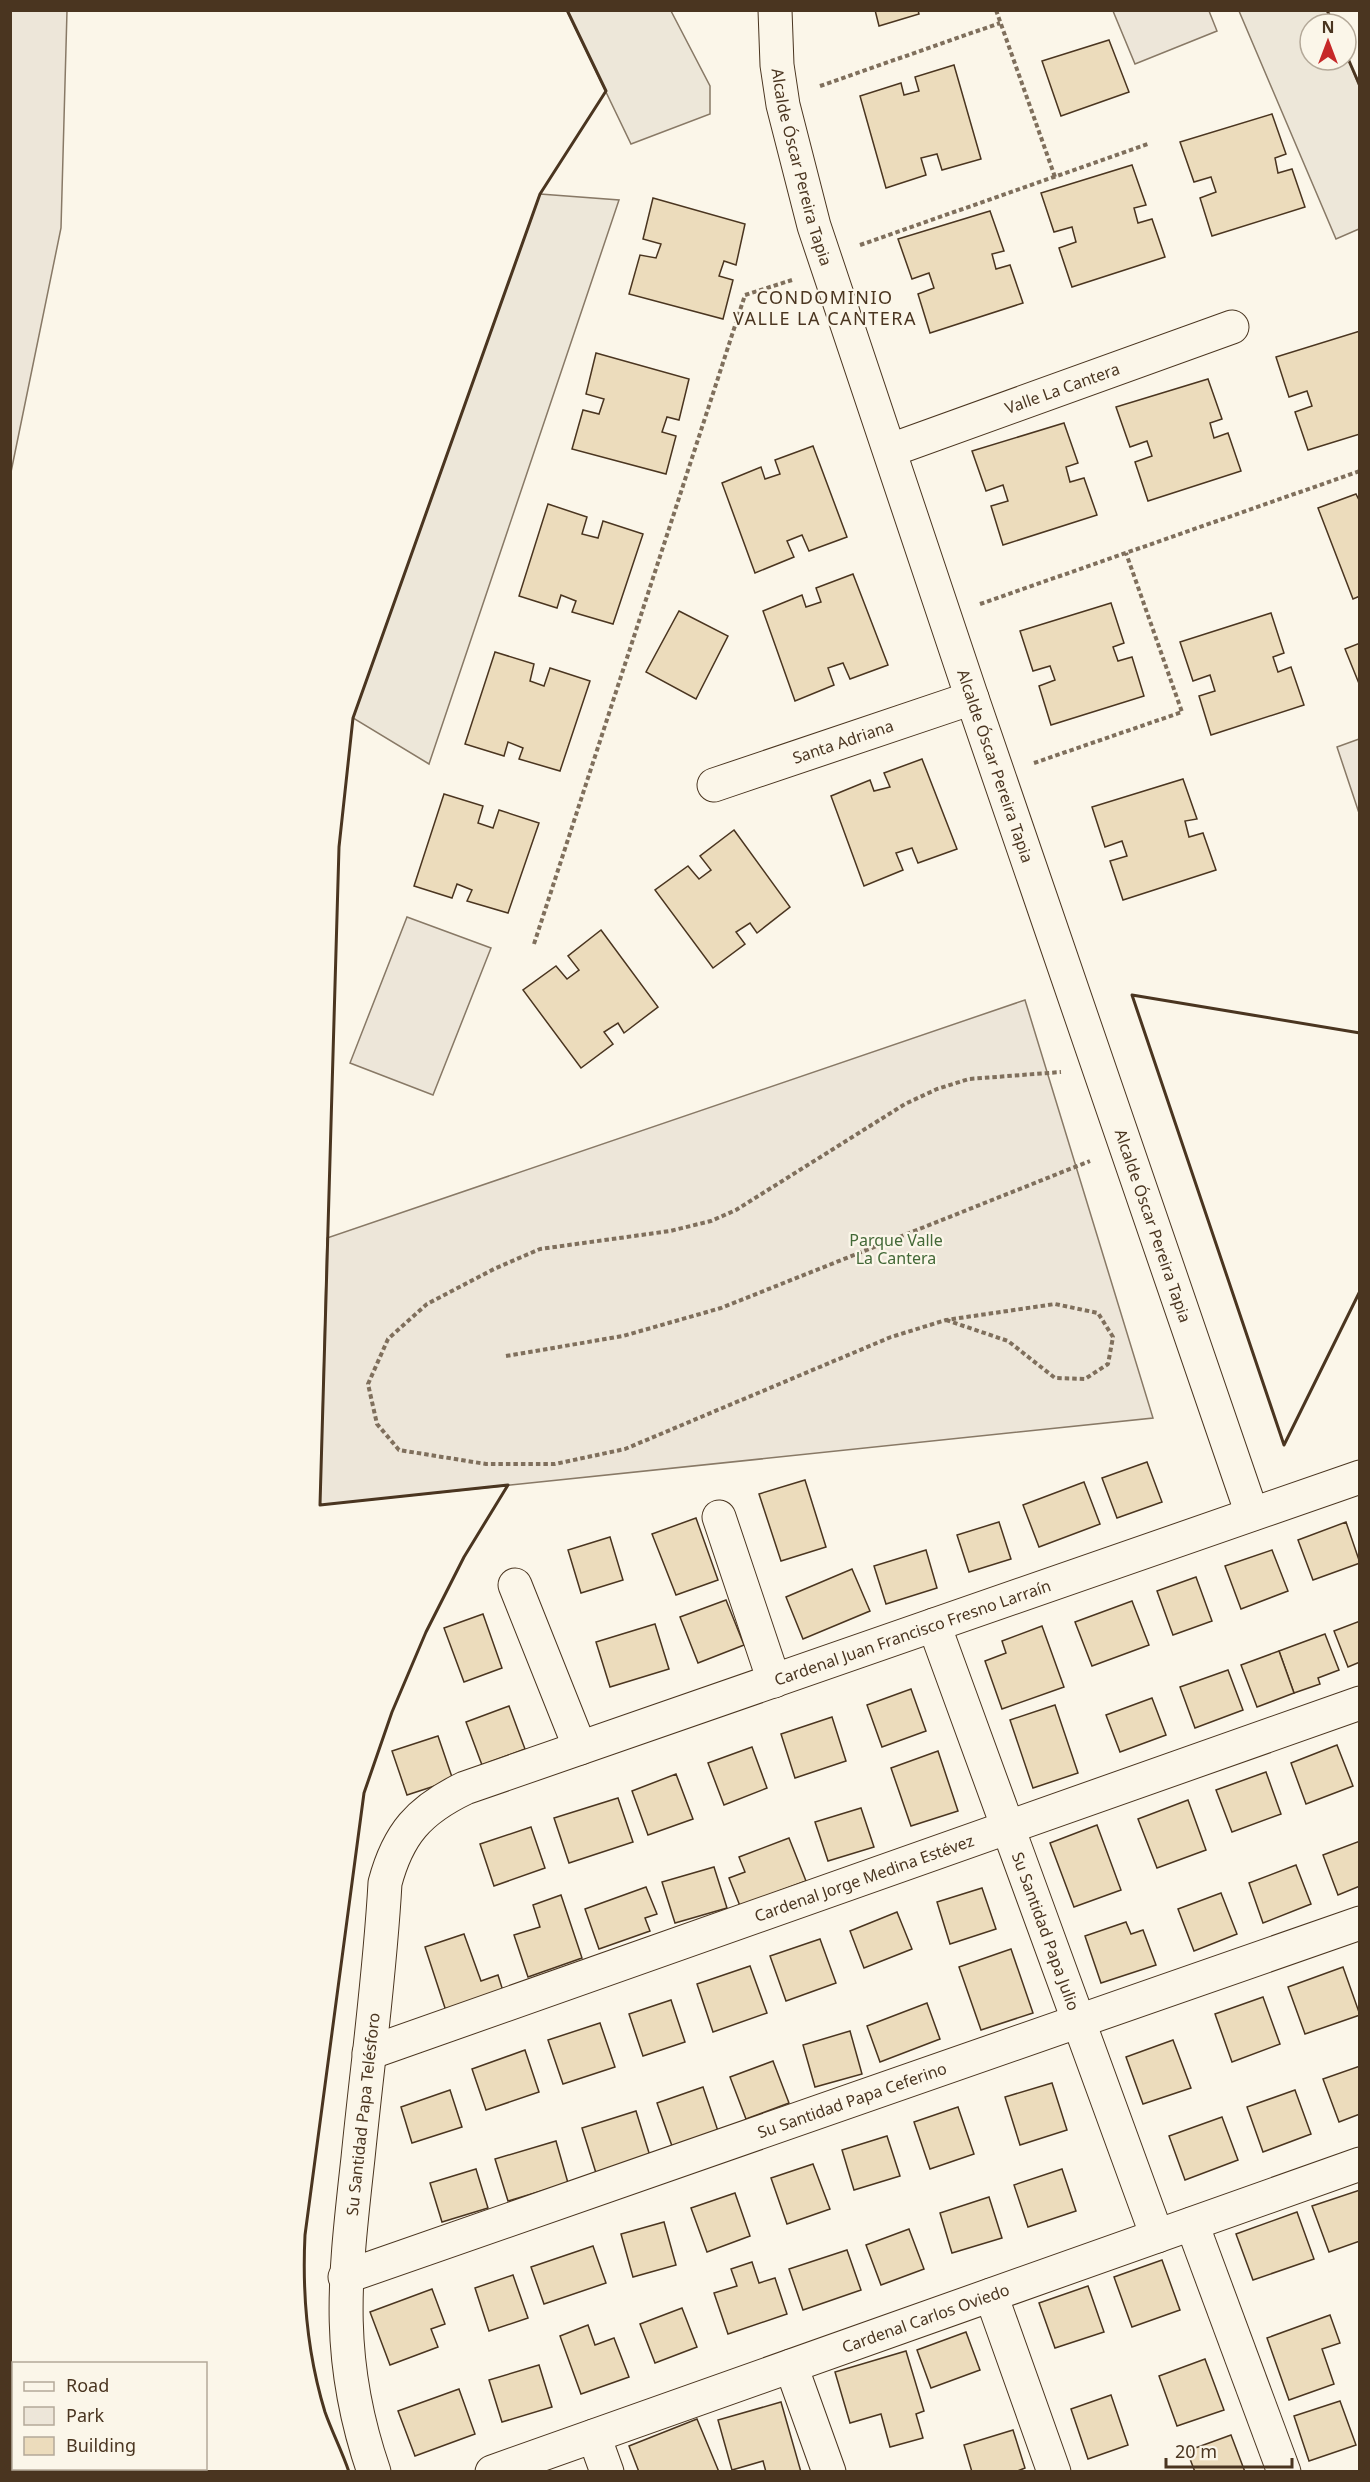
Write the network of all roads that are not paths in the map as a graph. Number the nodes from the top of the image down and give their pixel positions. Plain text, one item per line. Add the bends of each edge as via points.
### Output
1 (775, 10) edge
2 (1232, 327) dead end
3 (891, 450) junction
4 (972, 698) junction
5 (714, 785) dead end
6 (1359, 1477) edge
7 (1252, 1514) junction
8 (719, 1517) dead end
9 (515, 1585) dead end
10 (934, 1625) junction
11 (774, 1681) junction
12 (1359, 1703) edge
13 (580, 1748) junction
14 (465, 1788) joint
15 (1008, 1827) junction
16 (1359, 1923) edge
17 (1077, 2021) junction
18 (369, 2053) junction
19 (1359, 2164) edge
20 (1192, 2224) junction
21 (1157, 2236) junction
22 (345, 2277) junction
23 (991, 2295) junction
24 (790, 2366) junction
25 (594, 2436) junction
26 (374, 2472) edge
27 (492, 2472) edge
28 (607, 2472) edge
29 (829, 2472) edge
30 (1054, 2472) edge
31 (1284, 2472) edge

1 - 3 street, Alcalde Óscar Pereira Tapia via 777,65 792,144 814,226
2 - 3 street, Valle La Cantera
3 - 4 street, Alcalde Óscar Pereira Tapia
4 - 5 street, Santa Adriana
4 - 7 street, Alcalde Óscar Pereira Tapia
6 - 7 street, Cardenal Juan Francisco Fresno Larraín
7 - 10 street, Cardenal Juan Francisco Fresno Larraín
8 - 11 street
9 - 13 street
10 - 11 street, Cardenal Juan Francisco Fresno Larraín
10 - 15 street, Su Santidad Papa Julio
11 - 13 street, Cardenal Juan Francisco Fresno Larraín
12 - 15 street, Cardenal Jorge Medina Estévez
13 - 14 street, Cardenal Juan Francisco Fresno Larraín
14 - 18 street, Su Santidad Papa Telésforo via 419,1816 402,1837 392,1859 385,1883
15 - 17 street, Su Santidad Papa Julio
15 - 18 street, Cardenal Jorge Medina Estévez
16 - 17 street, Su Santidad Papa Ceferino
17 - 21 street, Su Santidad Papa Julio
17 - 22 street, Su Santidad Papa Ceferino
18 - 22 street, Su Santidad Papa Telésforo
19 - 20 street, Cardenal Carlos Oviedo
20 - 21 street, Cardenal Carlos Oviedo
20 - 31 street
21 - 23 street, Cardenal Carlos Oviedo
22 - 26 street, Su Santidad Papa Telésforo via 346,2357 355,2410
23 - 24 street, Cardenal Carlos Oviedo
23 - 30 street
24 - 25 street, Cardenal Carlos Oviedo
24 - 29 street
25 - 27 street, Cardenal Carlos Oviedo
25 - 28 street

